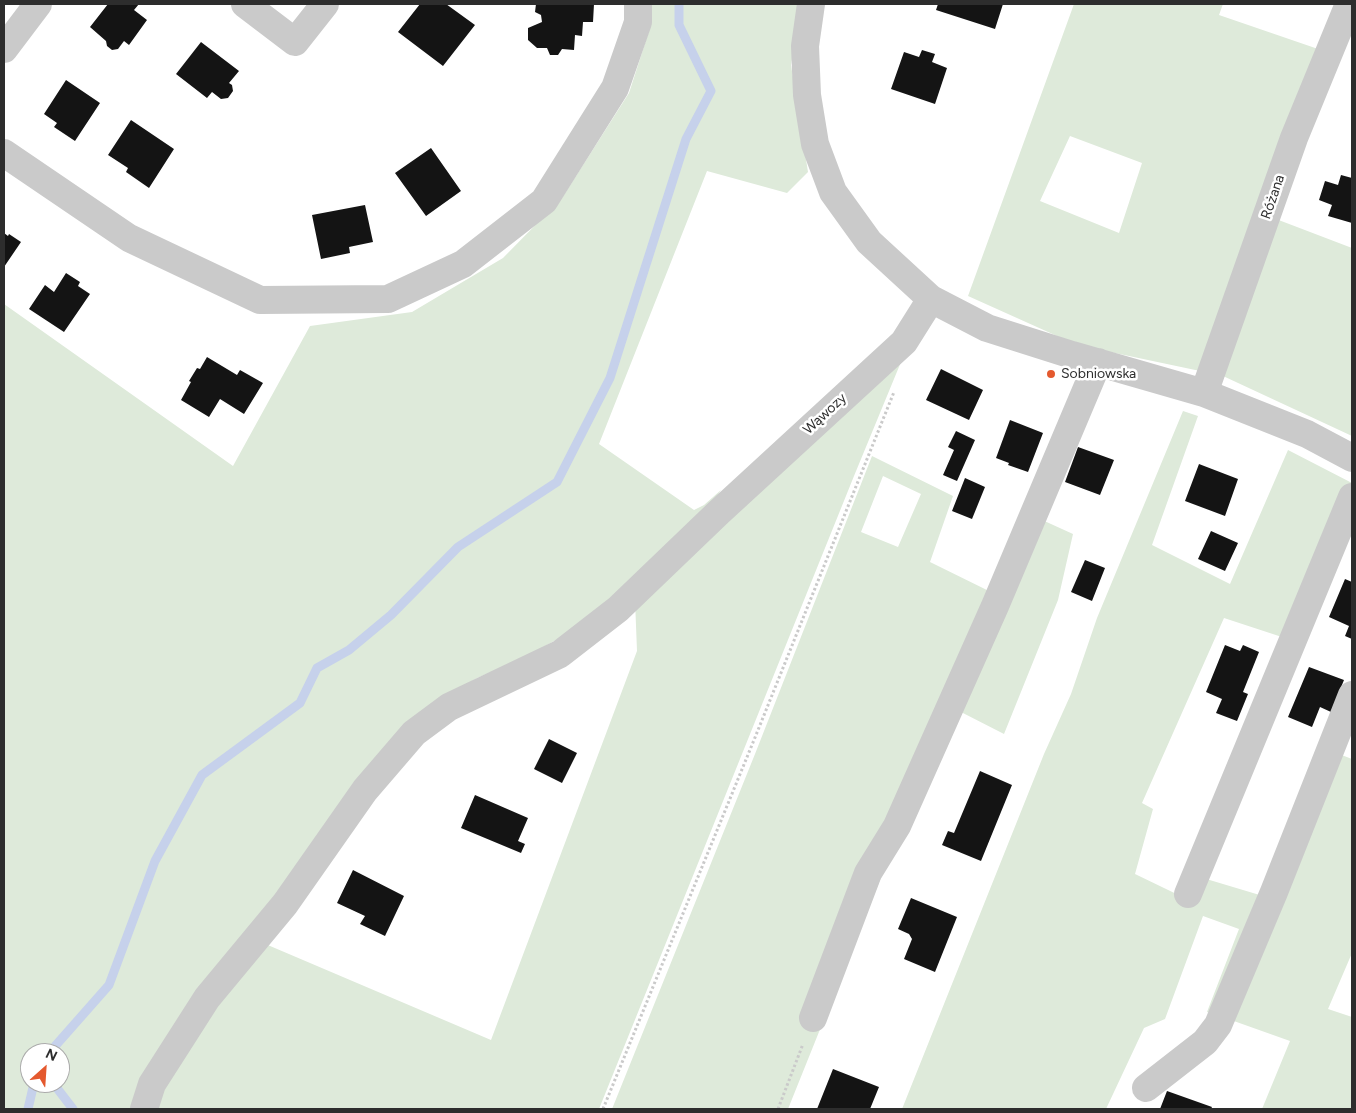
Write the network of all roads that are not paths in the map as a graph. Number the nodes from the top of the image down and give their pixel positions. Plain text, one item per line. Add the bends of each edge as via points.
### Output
1 (38, 4) edge
2 (245, 4) edge
3 (325, 4) edge
4 (638, 4) edge
5 (811, 4) edge
6 (1349, 4) edge
7 (4, 48) edge
8 (4, 153) edge
9 (931, 299) junction
10 (1098, 362) junction
11 (1204, 393) junction
12 (1352, 458) edge
13 (1352, 497) edge
14 (1352, 695) edge
15 (1188, 894) dead end
16 (813, 1018) road end
17 (1146, 1088) dead end
18 (144, 1109) edge

1 - 7 street
2 - 3 street via 295,42
4 - 8 street via 638,22 615,88 544,201 463,264 388,299 260,300 129,238
5 - 9 street via 805,46 807,95 815,144 833,192 869,242
6 - 11 street, Różana via 1294,138
9 - 10 street via 987,328
9 - 18 street, Wąwozy via 904,342 618,609 560,654 449,707 414,733 365,790 285,904 207,998 152,1084
10 - 11 street
10 - 16 street via 897,826 868,873
11 - 12 street via 1307,434
13 - 15 street
14 - 17 street via 1218,1025 1205,1042

